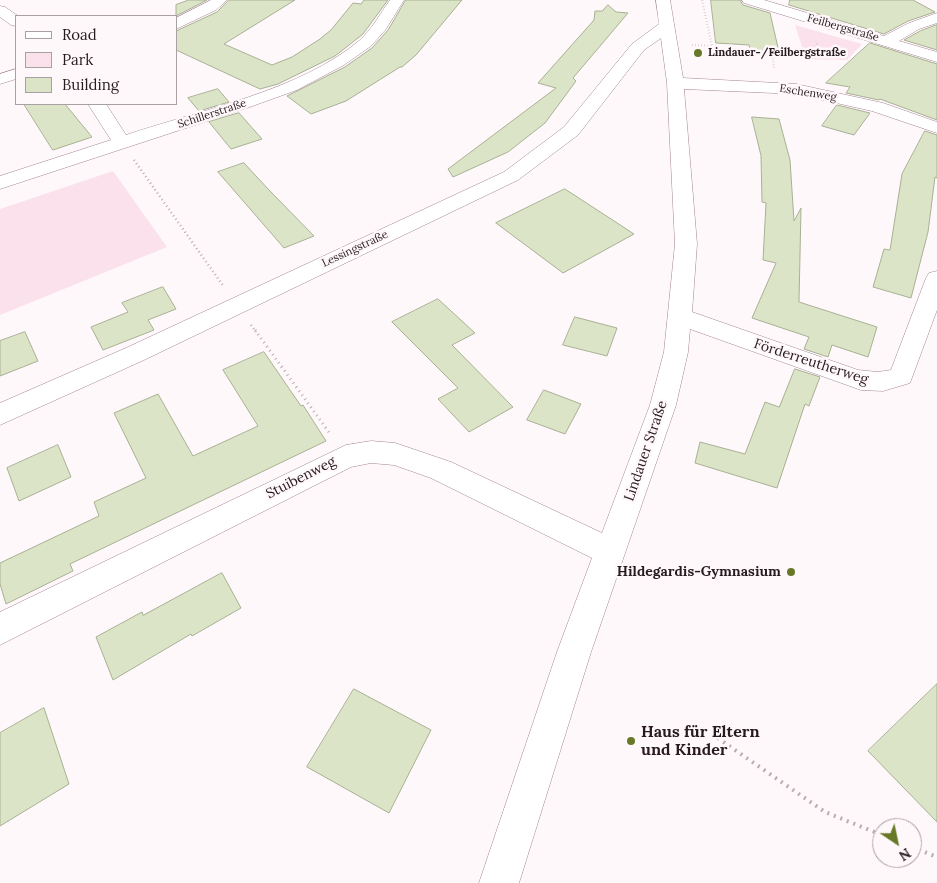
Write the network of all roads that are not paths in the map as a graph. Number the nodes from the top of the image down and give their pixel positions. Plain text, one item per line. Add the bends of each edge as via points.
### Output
1 (4, 0) edge
2 (220, 0) edge
3 (397, 0) edge
4 (663, 0) edge
5 (749, 0) edge
6 (0, 2) edge
7 (0, 10) edge
8 (937, 18) edge
9 (15, 21) edge
10 (178, 23) edge
11 (669, 34) junction
12 (887, 41) junction
13 (937, 56) edge
14 (15, 74) edge
15 (0, 79) edge
16 (675, 82) junction
17 (98, 105) edge
18 (937, 128) edge
19 (122, 142) junction
20 (0, 183) edge
21 (937, 278) edge
22 (680, 317) junction
23 (0, 415) edge
24 (610, 552) junction
25 (0, 630) edge
26 (499, 883) edge

1 - 6 street
2 - 10 street
3 - 19 street, Schillerstraße via 362,46 318,72 258,99
4 - 11 street, Lindauer Straße
5 - 12 street, Feilbergstraße
7 - 9 street
8 - 12 street
11 - 16 street, Lindauer Straße
11 - 23 street, Lessingstraße via 638,47 571,131 511,176
12 - 13 street, Feilbergstraße
14 - 15 street
16 - 18 street, Eschenweg via 733,92 796,89 848,99
16 - 22 street, Lindauer Straße via 686,244
17 - 19 street
19 - 20 street, Schillerstraße
21 - 22 street, Förderreutherweg via 901,376 883,383 854,378
22 - 24 street, Lindauer Straße via 676,352 663,405
24 - 25 street, Stuibenweg via 440,470 396,454 371,452 346,456
24 - 26 street, Lindauer Straße

